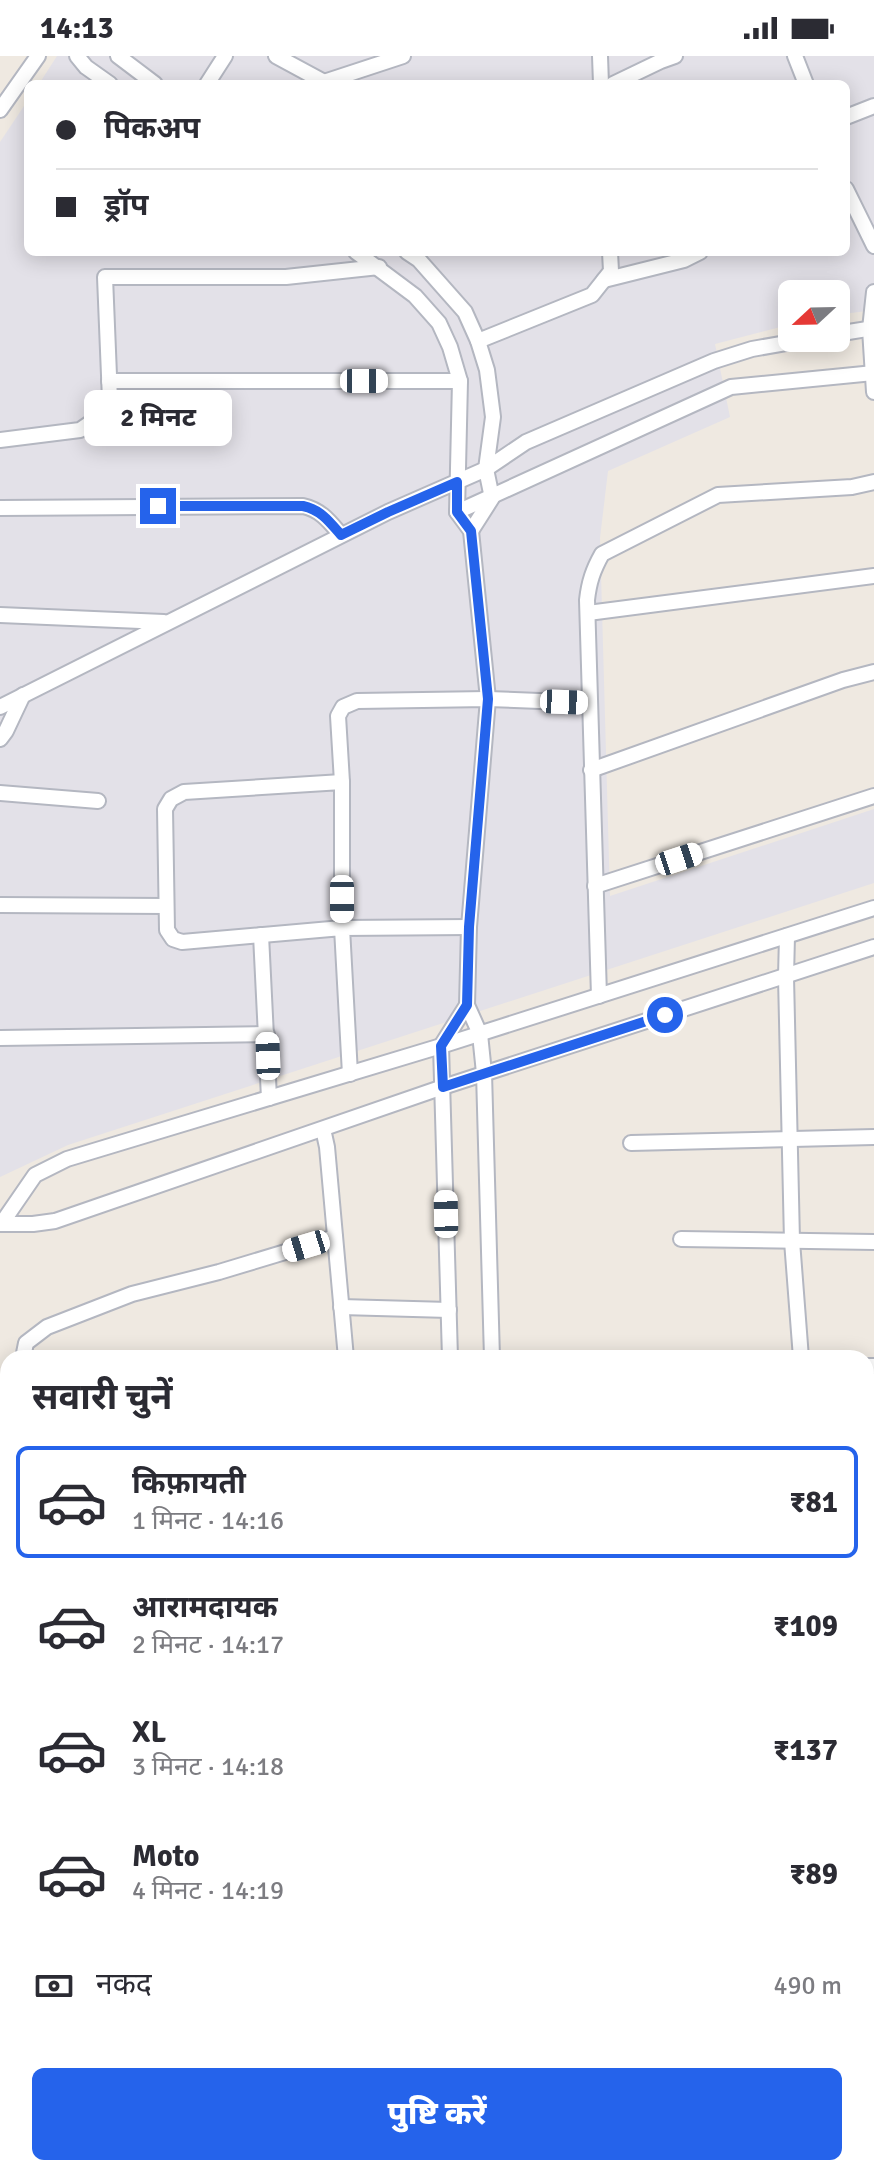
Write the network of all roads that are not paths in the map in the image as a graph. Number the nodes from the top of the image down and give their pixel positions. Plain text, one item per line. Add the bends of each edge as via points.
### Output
1 (38, 56) edge
2 (77, 56) edge
3 (118, 56) edge
4 (225, 56) edge
5 (276, 56) edge
6 (403, 56) edge
7 (600, 56) edge
8 (675, 56) edge
9 (795, 56) edge
10 (104, 80) edge
11 (150, 80) edge
12 (210, 80) edge
13 (320, 80) edge
14 (334, 80) edge
15 (601, 80) edge
16 (621, 80) edge
17 (802, 80) edge
18 (874, 106) edge
19 (0, 110) edge
20 (850, 115) edge
21 (850, 197) edge
22 (874, 246) edge
23 (362, 256) edge
24 (413, 256) edge
25 (610, 256) edge
26 (692, 256) edge
27 (379, 267) junction
28 (604, 280) junction
29 (874, 292) edge
30 (872, 328) edge
31 (850, 332) edge
32 (478, 341) junction
33 (778, 344) edge
34 (873, 373) edge
35 (109, 381) junction
36 (460, 381) junction
37 (874, 392) edge
38 (0, 440) edge
39 (486, 469) junction
40 (457, 482) junction
41 (874, 482) edge
42 (492, 498) junction
43 (0, 508) edge
44 (457, 512) junction
45 (471, 531) junction
46 (341, 535) junction
47 (874, 576) edge
48 (588, 613) junction
49 (0, 615) edge
50 (168, 622) junction
51 (874, 672) edge
52 (23, 695) junction
53 (488, 699) junction
54 (590, 703) junction
55 (0, 707) edge
56 (0, 739) edge
57 (591, 770) junction
58 (342, 782) junction
59 (0, 793) edge
60 (874, 796) edge
61 (98, 801) dead end
62 (595, 886) junction
63 (0, 905) edge
64 (166, 906) junction
65 (874, 908) edge
66 (469, 927) junction
67 (342, 928) junction
68 (261, 935) junction
69 (787, 936) junction
70 (874, 947) edge
71 (786, 977) junction
72 (599, 996) junction
73 (467, 1005) junction
74 (267, 1034) junction
75 (480, 1034) junction
76 (0, 1038) edge
77 (441, 1046) junction
78 (484, 1073) junction
79 (350, 1074) junction
80 (443, 1087) junction
81 (269, 1098) junction
82 (323, 1129) junction
83 (874, 1137) edge
84 (790, 1138) junction
85 (631, 1143) dead end
86 (1, 1223) edge
87 (335, 1237) junction
88 (681, 1239) dead end
89 (792, 1241) junction
90 (874, 1242) edge
91 (341, 1307) junction
92 (449, 1310) junction
93 (25, 1350) edge
94 (345, 1350) edge
95 (450, 1350) edge
96 (492, 1350) edge
97 (800, 1350) edge

1 - 19 street
2 - 10 street
3 - 11 street
4 - 12 street
5 - 13 street
6 - 14 street
7 - 15 street
8 - 16 street
9 - 17 street
18 - 20 street
21 - 22 street
23 - 27 street
24 - 32 street via 465,312
25 - 28 street via 611,271
26 - 28 street
27 - 35 street via 286,277 105,277
27 - 36 street via 439,323
28 - 32 street via 592,295
29 - 30 street
30 - 31 street
30 - 34 street
32 - 39 street via 493,417
33 - 39 street via 714,361 526,442
34 - 37 street
34 - 42 street via 731,387
35 - 36 street
35 - 38 street via 110,400 86,427
36 - 40 street
39 - 40 street
39 - 42 street
40 - 44 street
40 - 46 street
41 - 48 street via 718,495 602,554 589,580
42 - 44 street
42 - 45 street
43 - 46 street via 303,506 316,508
44 - 45 street
45 - 53 street
46 - 50 street
47 - 48 street
48 - 54 street
49 - 50 street
50 - 52 street
51 - 57 street
52 - 55 street
52 - 56 street
53 - 54 street
53 - 58 street via 357,701 343,707 338,716
53 - 66 street
54 - 57 street
57 - 62 street
58 - 64 street via 184,792 171,799 165,809
58 - 67 street
59 - 61 street
60 - 62 street
62 - 72 street
63 - 64 street
64 - 68 street via 167,930 182,942
65 - 69 street
66 - 67 street
66 - 73 street
67 - 68 street
67 - 79 street
68 - 74 street
69 - 71 street
69 - 72 street
70 - 71 street
71 - 78 street
71 - 84 street
72 - 75 street
73 - 75 street
73 - 77 street
74 - 76 street
74 - 81 street
75 - 77 street
75 - 78 street
77 - 79 street
77 - 80 street
78 - 80 street
78 - 96 street
79 - 81 street
80 - 82 street
80 - 92 street
81 - 86 street via 67,1159 35,1175
82 - 86 street via 55,1221
82 - 87 street
83 - 84 street
84 - 85 street
84 - 89 street
87 - 91 street
87 - 93 street via 132,1294 47,1327
88 - 89 street
89 - 90 street
89 - 97 street
91 - 92 street
91 - 94 street
92 - 95 street

